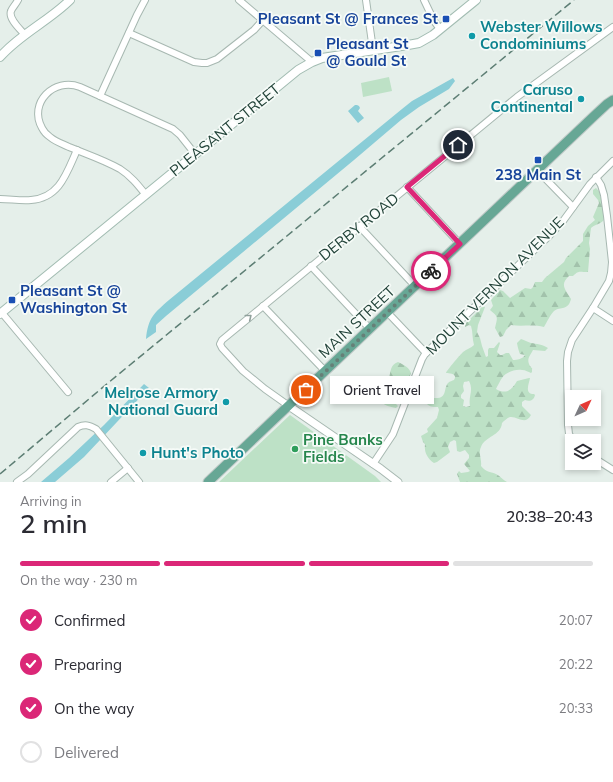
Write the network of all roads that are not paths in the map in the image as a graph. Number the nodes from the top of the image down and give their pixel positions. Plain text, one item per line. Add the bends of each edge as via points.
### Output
1 (18, 0) edge
2 (70, 0) edge
3 (145, 0) edge
4 (239, 0) edge
5 (366, 0) edge
6 (424, 0) edge
7 (476, 0) edge
8 (263, 20) junction
9 (613, 27) edge
10 (440, 30) junction
11 (129, 33) junction
12 (25, 35) junction
13 (373, 50) junction
14 (0, 56) edge
15 (312, 62) junction
16 (100, 96) junction
17 (613, 100) edge
18 (77, 150) junction
19 (195, 154) junction
20 (613, 161) edge
21 (537, 170) junction
22 (596, 177) junction
23 (407, 187) junction
24 (146, 195) junction
25 (0, 199) edge
26 (573, 207) junction
27 (359, 226) junction
28 (460, 244) junction
29 (311, 266) junction
30 (415, 286) junction
31 (263, 306) junction
32 (593, 308) junction
33 (387, 312) junction
34 (1, 313) edge
35 (613, 321) edge
36 (370, 329) junction
37 (426, 353) junction
38 (325, 371) junction
39 (68, 392) dead end
40 (289, 406) junction
41 (569, 434) edge
42 (601, 462) edge
43 (373, 464) junction
44 (128, 468) junction
45 (613, 470) edge
46 (17, 482) edge
47 (111, 482) edge
48 (139, 482) edge
49 (208, 482) edge
50 (398, 482) edge

1 - 12 street via 10,16
2 - 12 main road
3 - 11 street
4 - 8 street
5 - 13 street
6 - 10 street
7 - 10 main road, PLEASANT STREET
8 - 11 street via 219,58 204,63 194,62
8 - 15 street
9 - 23 street, DERBY ROAD via 536,82
10 - 13 main road, PLEASANT STREET via 419,43
11 - 16 street
12 - 14 main road
13 - 15 main road, PLEASANT STREET via 331,56
15 - 19 main road, PLEASANT STREET via 293,74
16 - 18 street via 65,84 51,90 41,102 39,117 44,131 53,139
16 - 19 street via 173,129
17 - 21 main road, MAIN STREET
18 - 24 street via 131,177
18 - 25 street via 64,180 49,195 34,200
19 - 24 main road, PLEASANT STREET
20 - 22 street, MOUNT VERNON AVENUE
21 - 26 street
21 - 28 main road, MAIN STREET
22 - 26 street, MOUNT VERNON AVENUE
22 - 32 street via 604,195 612,262 609,281
23 - 27 street, DERBY ROAD
23 - 28 street
24 - 34 main road, PLEASANT STREET
26 - 37 street, MOUNT VERNON AVENUE via 550,235
27 - 29 street, DERBY ROAD
27 - 30 street
28 - 30 main road, MAIN STREET
29 - 31 street, DERBY ROAD
29 - 36 street
30 - 33 main road, MAIN STREET
31 - 38 street
40 -> 31 street, DERBY ROAD via 243,372 220,343
32 - 35 street
32 - 41 street via 572,340 567,356
33 - 36 main road, MAIN STREET
33 - 37 street
34 - 39 street
36 - 38 main road, MAIN STREET
37 - 43 street, MOUNT VERNON AVENUE via 392,435
38 - 40 main road, MAIN STREET
40 - 43 street
40 - 49 main road, MAIN STREET
42 - 45 street
43 - 50 street
44 - 46 street via 96,429 88,425 78,427
44 - 47 street
44 - 48 street

